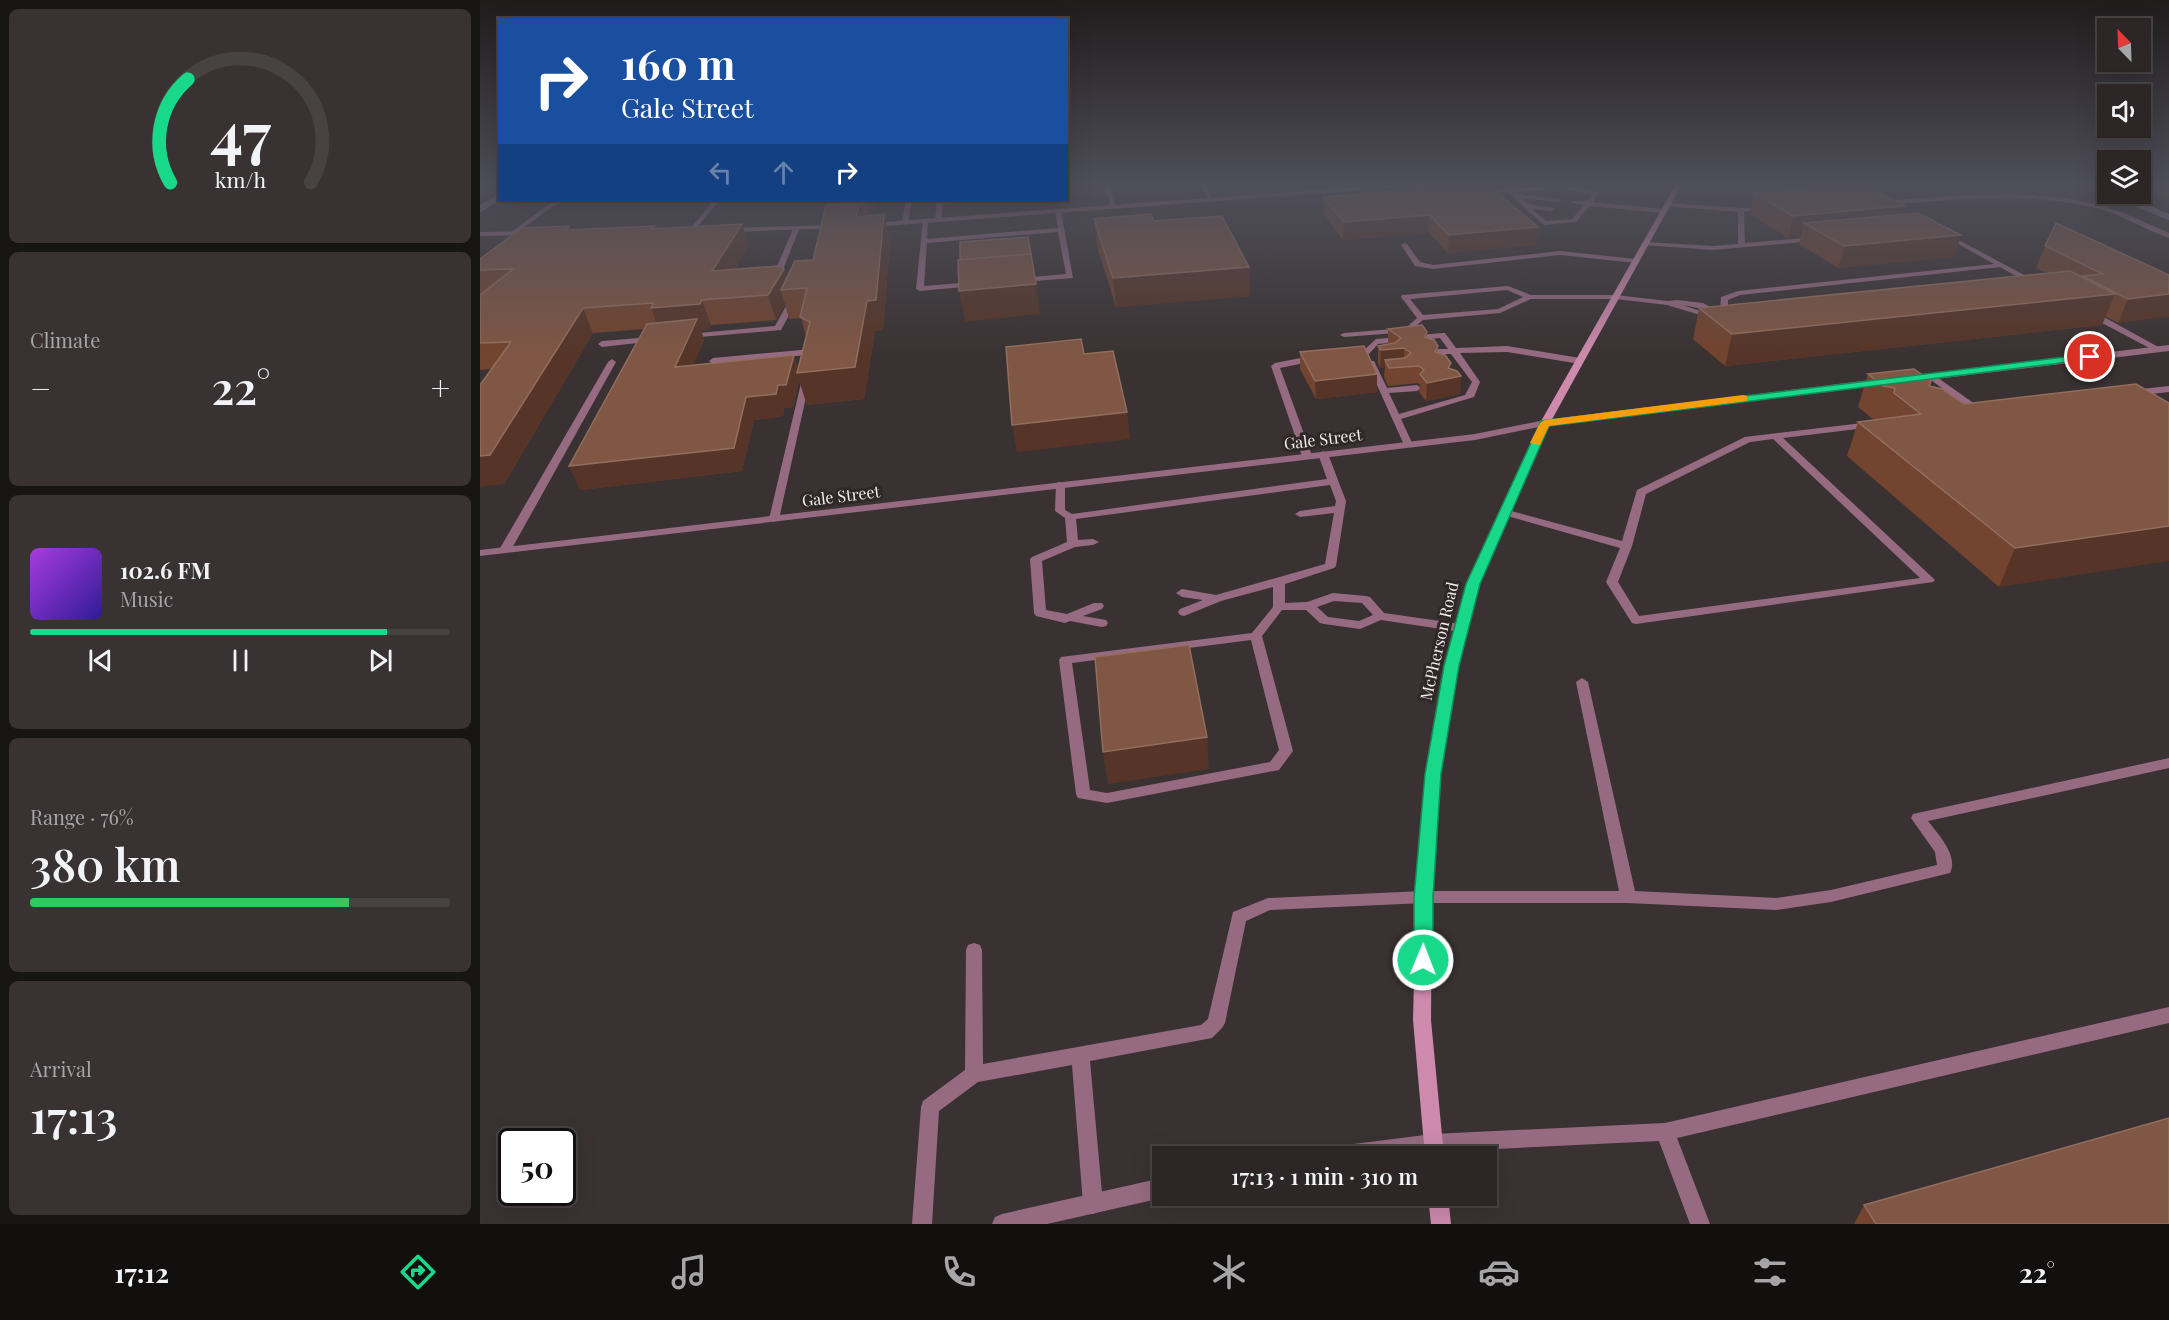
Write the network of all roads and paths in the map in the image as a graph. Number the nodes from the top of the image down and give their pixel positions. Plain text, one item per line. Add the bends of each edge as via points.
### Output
1 (791, 241) edge
2 (924, 241) edge
3 (1063, 241) edge
4 (1648, 241) edge
5 (1743, 241) edge
6 (1793, 241) edge
7 (1957, 241) edge
8 (1646, 244) junction
9 (1405, 245) dead end
10 (1743, 246) junction
11 (1636, 261) junction
12 (2001, 265) junction
13 (1012, 281) edge
14 (978, 284) edge
15 (2034, 290) edge
16 (1530, 297) junction
17 (1616, 297) junction
18 (1724, 311) junction
19 (2086, 311) edge
20 (1743, 316) edge
21 (1421, 318) junction
22 (1344, 335) dead end
23 (672, 338) edge
24 (661, 339) edge
25 (602, 344) dead end
26 (2169, 348) edge
27 (2158, 349) junction
28 (1454, 350) junction
29 (1429, 352) edge
30 (1354, 354) edge
31 (1371, 356) junction
32 (1331, 357) edge
33 (713, 361) edge
34 (1580, 361) junction
35 (612, 362) dead end
36 (1465, 365) junction
37 (1448, 366) edge
38 (1931, 376) junction
39 (1896, 380) edge
40 (1476, 382) junction
41 (1884, 382) edge
42 (1464, 383) dead end
43 (1417, 388) dead end
44 (2169, 389) edge
45 (1384, 391) junction
46 (2119, 395) edge
47 (1991, 410) edge
48 (1979, 411) junction
49 (1968, 412) edge
50 (1396, 418) junction
51 (1545, 423) junction
52 (1878, 424) edge
53 (1775, 436) junction
54 (1408, 445) junction
55 (1323, 454) junction
56 (1307, 456) junction
57 (1333, 481) junction
58 (1060, 485) junction
59 (1340, 509) junction
60 (1504, 512) junction
61 (1300, 514) dead end
62 (1070, 517) junction
63 (774, 519) junction
64 (1093, 542) dead end
65 (1073, 544) junction
66 (1626, 546) junction
67 (505, 550) junction
68 (480, 553) edge
69 (1280, 582) junction
70 (1182, 593) dead end
71 (1217, 598) junction
72 (1098, 606) dead end
73 (1309, 606) junction
74 (1279, 607) junction
75 (1184, 612) dead end
76 (1380, 615) junction
77 (1065, 619) junction
78 (1102, 623) dead end
79 (1461, 627) junction
80 (1256, 636) junction
81 (1582, 682) dead end
82 (2169, 763) edge
83 (1424, 897) junction
84 (1628, 897) junction
85 (974, 950) dead end
86 (2169, 1016) edge
87 (1080, 1055) junction
88 (974, 1074) junction
89 (1665, 1132) junction
90 (1434, 1146) edge
91 (1485, 1146) edge
92 (1152, 1190) edge
93 (1093, 1204) junction
94 (1439, 1206) edge
95 (921, 1224) edge
96 (1002, 1224) edge
97 (1442, 1224) edge
98 (1700, 1224) edge

1 - 23 street via 775,281 798,291 778,328
2 - 14 street via 920,288
3 - 13 street via 1070,276
4 - 8 main road, McPherson Road
5 - 10 street
6 - 10 street
7 - 12 street
8 - 10 street
8 - 11 main road, McPherson Road
9 - 11 street via 1418,264 1433,267 1560,253
11 - 17 main road, McPherson Road
12 - 15 street via 2046,289
12 - 18 street via 1738,293 1724,299
16 - 17 street
16 - 21 street via 1500,311
16 - 21 street via 1508,288 1405,297
17 - 18 street via 1668,303 1697,312
17 - 34 main road, McPherson Road
18 - 20 street
19 - 27 street
21 - 22 street via 1408,330
24 - 25 street
26 - 27 street
27 - 38 street
28 - 29 street
28 - 31 street via 1442,335 1376,342
28 - 34 street via 1508,349
28 - 36 street
30 - 31 street
31 - 45 street via 1381,373
32 - 56 street via 1275,366
33 - 63 street via 812,352
34 - 51 main road, McPherson Road
35 - 67 street
36 - 37 street
36 - 40 street
38 - 39 street
38 - 48 street
40 - 42 street
40 - 50 street via 1469,397
41 - 51 street, Gale Street
43 - 45 street
44 - 46 street
45 - 50 street
47 - 48 street
48 - 49 street
50 - 54 street
51 - 54 street, Gale Street
51 - 60 main road, McPherson Road
52 - 53 street
53 - 66 street via 1748,439 1641,492
53 - 66 street via 1929,580 1636,620 1612,582
54 - 55 street, Gale Street
55 - 56 street, Gale Street
55 - 57 street
56 - 58 street, Gale Street
57 - 59 street
57 - 62 street
58 - 62 street via 1060,511
58 - 63 street, Gale Street
59 - 61 street
59 - 69 street via 1330,566
60 - 66 street
60 - 79 main road, McPherson Road via 1473,584
62 - 65 street
63 - 67 street, Gale Street
64 - 65 street
65 - 77 street via 1036,559 1040,613
67 - 68 street, Gale Street
69 - 71 street
69 - 74 street
70 - 71 street
71 - 75 street
72 - 77 street
73 - 74 street
73 - 76 street via 1324,620 1360,625
73 - 76 street via 1333,597 1366,600
74 - 80 street
76 - 79 street
77 - 78 street
79 - 83 main road, McPherson Road via 1433,774
80 - 80 street via 1286,751 1274,765 1107,798 1083,794 1065,660
81 - 84 street
82 - 84 street via 1918,818 1942,851 1945,869 1915,878 1831,897 1777,904
83 - 84 street
83 - 87 street via 1268,904 1239,917 1216,1023 1206,1032
83 - 90 main road, McPherson Road via 1422,1020
85 - 88 street
86 - 89 street
87 - 88 street
87 - 93 street
88 - 95 street via 930,1107
89 - 91 street
89 - 98 street
92 - 93 street
93 - 96 street
94 - 97 main road

